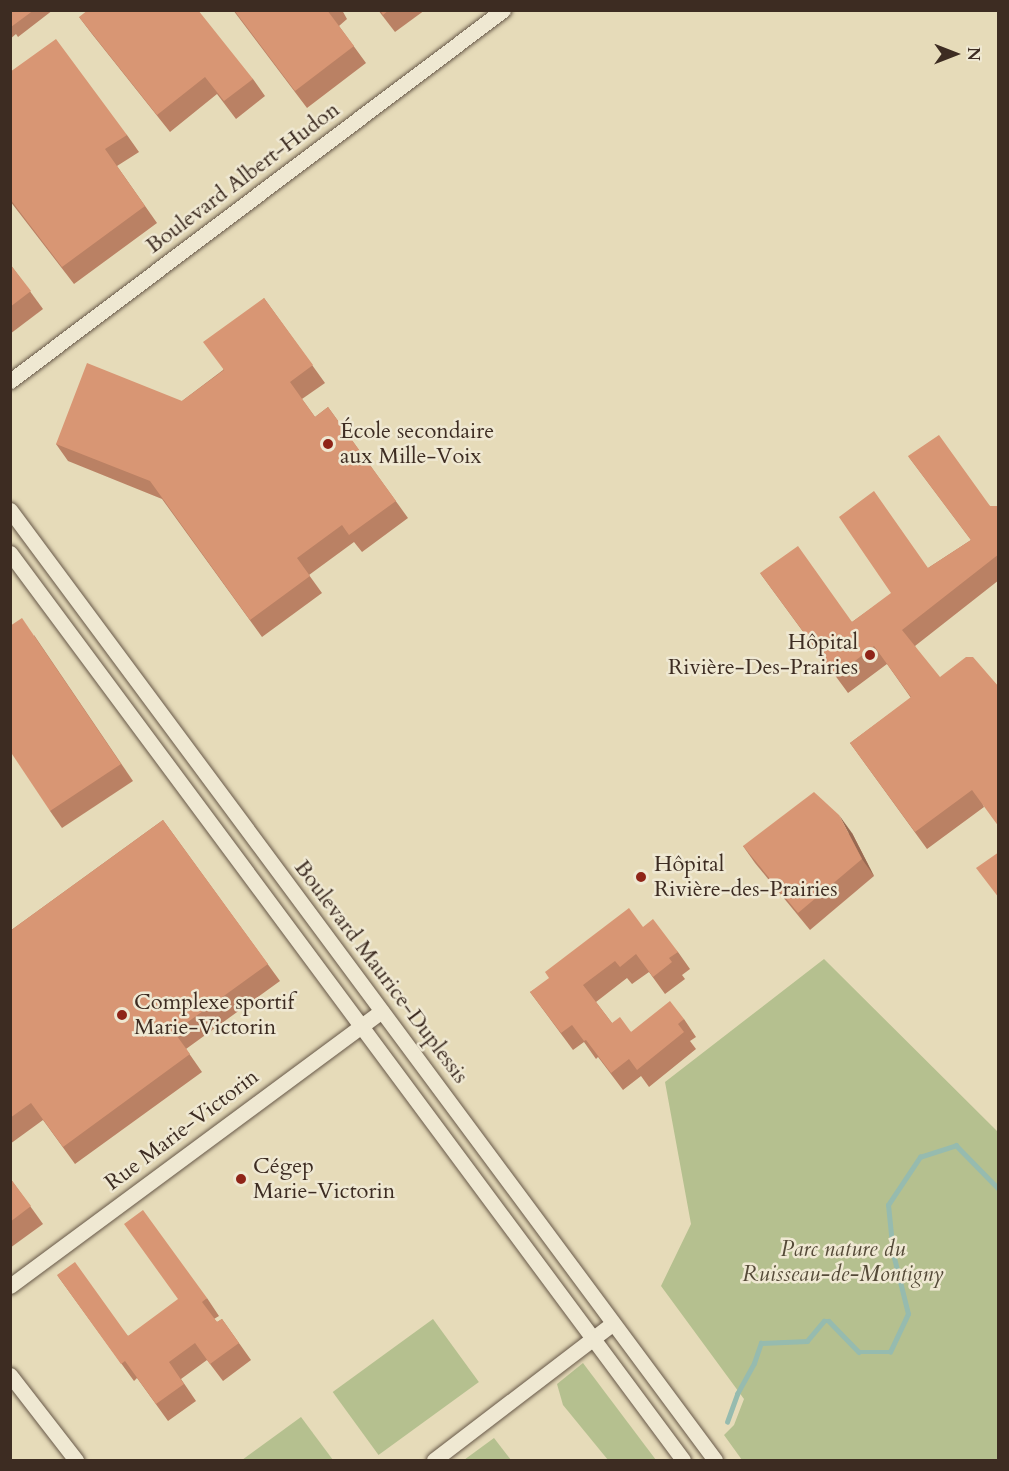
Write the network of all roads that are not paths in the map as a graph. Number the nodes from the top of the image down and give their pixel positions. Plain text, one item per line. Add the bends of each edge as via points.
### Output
1 (503, 10) edge
2 (10, 381) edge
3 (10, 510) edge
4 (10, 553) edge
5 (381, 1011) junction
6 (361, 1026) junction
7 (10, 1286) edge
8 (612, 1324) junction
9 (592, 1338) junction
10 (10, 1375) edge
11 (75, 1461) edge
12 (434, 1461) edge
13 (683, 1461) edge
14 (715, 1461) edge

1 - 2 street, Boulevard Albert-Hudon
3 - 5 street, Boulevard Maurice-Duplessis
4 - 6 street
5 - 6 street, Rue Marie-Victorin
5 - 8 street, Boulevard Maurice-Duplessis
6 - 7 street, Rue Marie-Victorin
6 - 9 street
8 - 9 street
8 - 14 street, Boulevard Maurice-Duplessis
9 - 12 street
9 - 13 street
10 - 11 street

